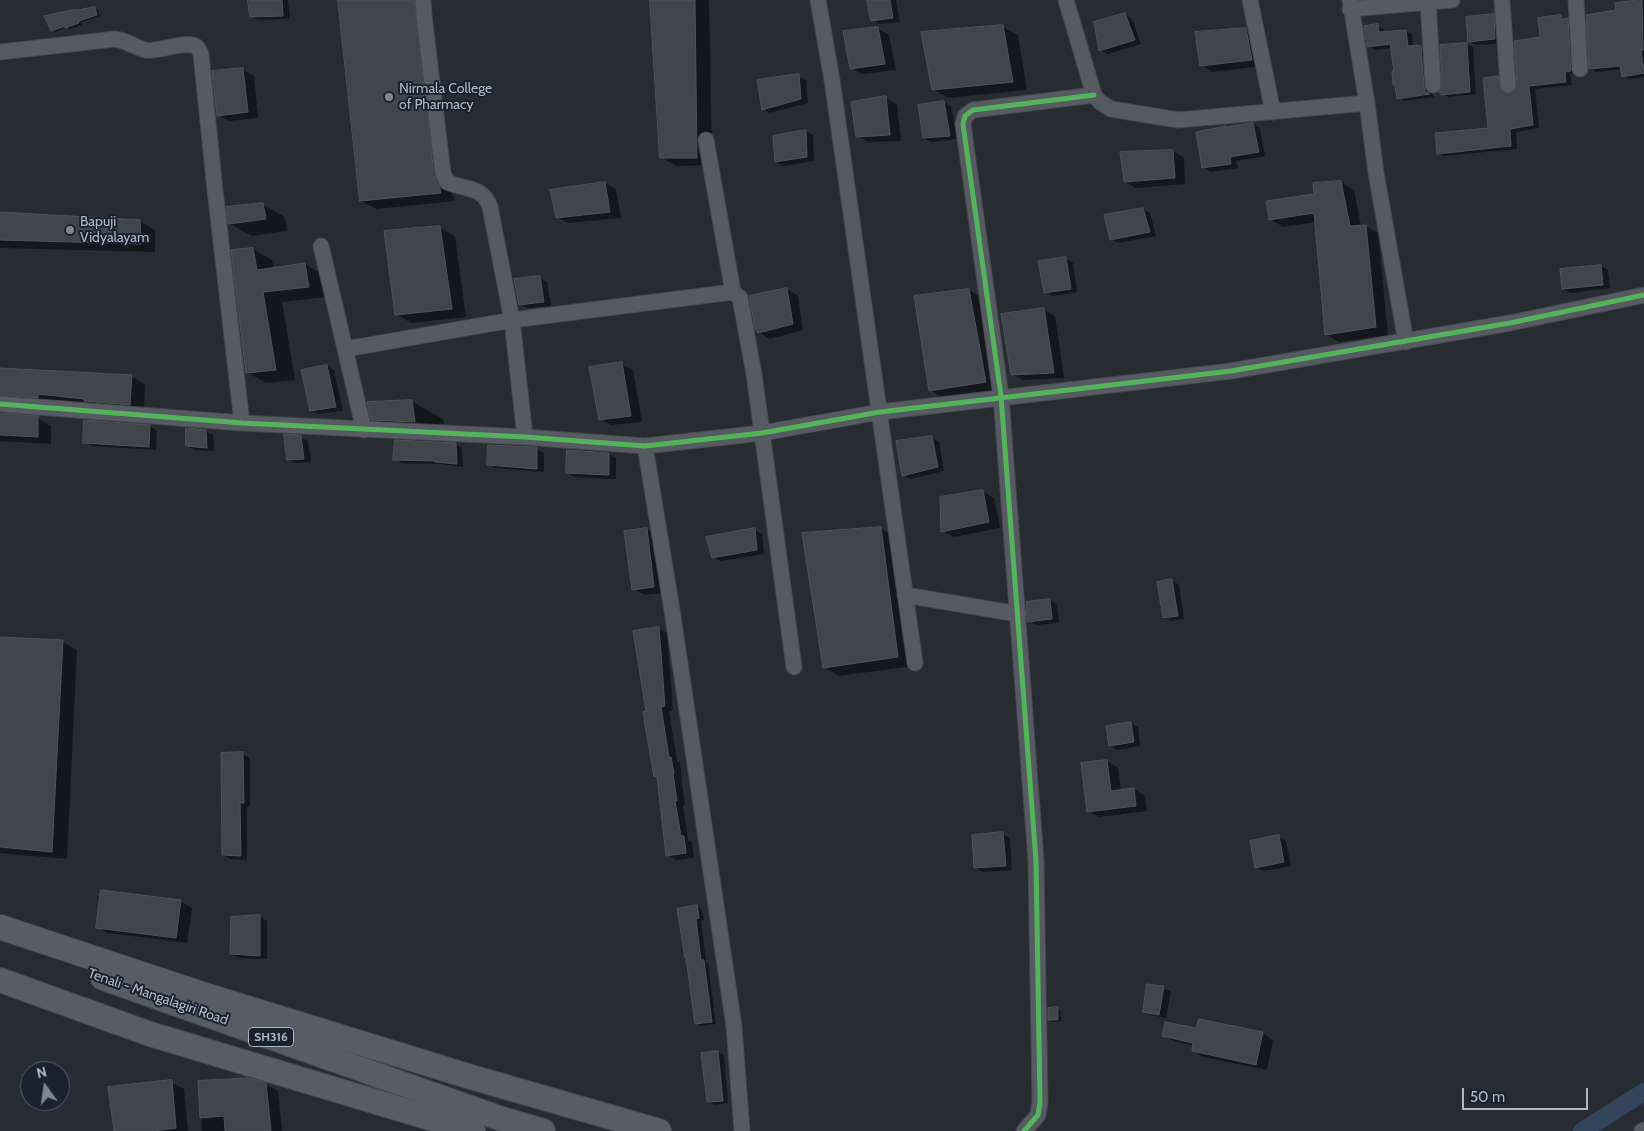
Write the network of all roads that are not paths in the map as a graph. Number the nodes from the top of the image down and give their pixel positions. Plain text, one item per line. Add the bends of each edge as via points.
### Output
1 (423, 0) edge
2 (818, 0) edge
3 (1066, 0) edge
4 (1250, 0) edge
5 (1452, 0) edge
6 (1502, 0) edge
7 (1576, 0) edge
8 (1428, 1) edge
9 (1350, 5) edge
10 (0, 52) edge
11 (1580, 69) dead end
12 (1433, 85) dead end
13 (1508, 86) dead end
14 (1094, 95) junction
15 (1367, 103) junction
16 (1273, 112) junction
17 (706, 140) dead end
18 (321, 246) dead end
19 (733, 292) junction
20 (1644, 295) edge
21 (512, 320) junction
22 (1406, 342) junction
23 (346, 349) junction
24 (1001, 396) junction
25 (0, 404) edge
26 (880, 412) junction
27 (242, 423) junction
28 (364, 430) junction
29 (762, 433) junction
30 (524, 437) junction
31 (646, 446) junction
32 (906, 595) junction
33 (1018, 614) junction
34 (915, 662) dead end
35 (794, 667) dead end
36 (0, 927) edge
37 (0, 942) edge
38 (0, 980) edge
39 (473, 1131) edge
40 (543, 1131) edge
41 (659, 1131) edge
42 (742, 1131) edge
43 (1024, 1131) edge

1 - 21 street via 443,173 447,182 487,197
2 - 26 street
3 - 14 street
4 - 16 street
5 - 8 street
6 - 13 street
7 - 11 street
8 - 9 street
8 - 12 street
9 - 15 street
10 - 27 street via 115,39 126,40 147,51 189,45 202,54 214,190
14 - 16 street via 1111,109 1178,120
14 - 24 street via 973,110 965,116 963,124
15 - 16 street
15 - 22 street
17 - 19 street
18 - 23 street
19 - 21 street
19 - 29 street via 740,298
20 - 22 street
21 - 23 street
21 - 30 street
22 - 24 street via 1231,371
23 - 28 street
24 - 26 street
24 - 33 street
25 - 27 street
26 - 29 street
26 - 32 street
27 - 28 street
28 - 30 street
29 - 31 street
29 - 35 street
30 - 31 street
31 - 42 street via 734,1026
32 - 33 street
32 - 34 street
33 - 43 street via 1036,861 1040,1102 1038,1115
36 - 41 main road via 214,998
37 - 40 main road, Tenali - Mangalagiri Road / SH316
38 - 39 main road via 150,1034

